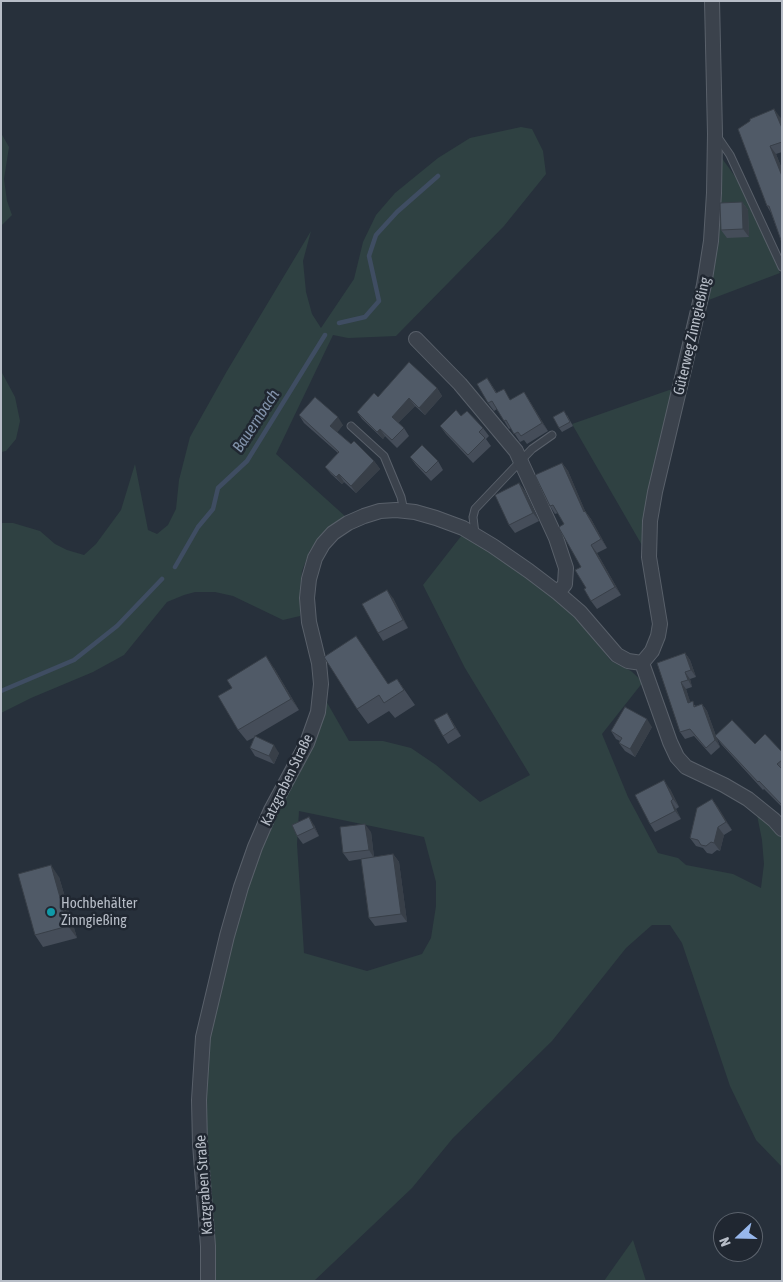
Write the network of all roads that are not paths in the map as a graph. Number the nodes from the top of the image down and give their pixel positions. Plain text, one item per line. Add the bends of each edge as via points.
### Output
1 (712, 1) edge
2 (715, 134) junction
3 (782, 267) edge
4 (416, 339) dead end
5 (351, 426) dead end
6 (552, 435) dead end
7 (520, 461) junction
8 (404, 511) junction
9 (476, 536) junction
10 (558, 593) junction
11 (642, 663) junction
12 (782, 829) edge
13 (208, 1281) edge

1 - 2 street, Güterweg Zinngießing
2 - 3 lane via 730,155
2 - 11 street, Güterweg Zinngießing via 711,241 704,286 650,521 649,557 660,624 652,651
4 - 7 street via 488,416 516,451
5 - 8 lane via 384,456
6 - 7 lane
7 - 9 lane via 475,509 473,528
7 - 10 street via 556,538 566,568 565,584
8 - 9 street, Katzgraben Straße via 436,518
8 - 13 street, Katzgraben Straße via 380,511 348,523 333,533 315,558 308,579 309,622 321,684 318,712 252,855 227,936 203,1037 199,1100
9 - 10 street, Katzgraben Straße
10 - 11 street, Katzgraben Straße via 580,612 617,655
11 - 12 street via 677,757 686,767 748,799

